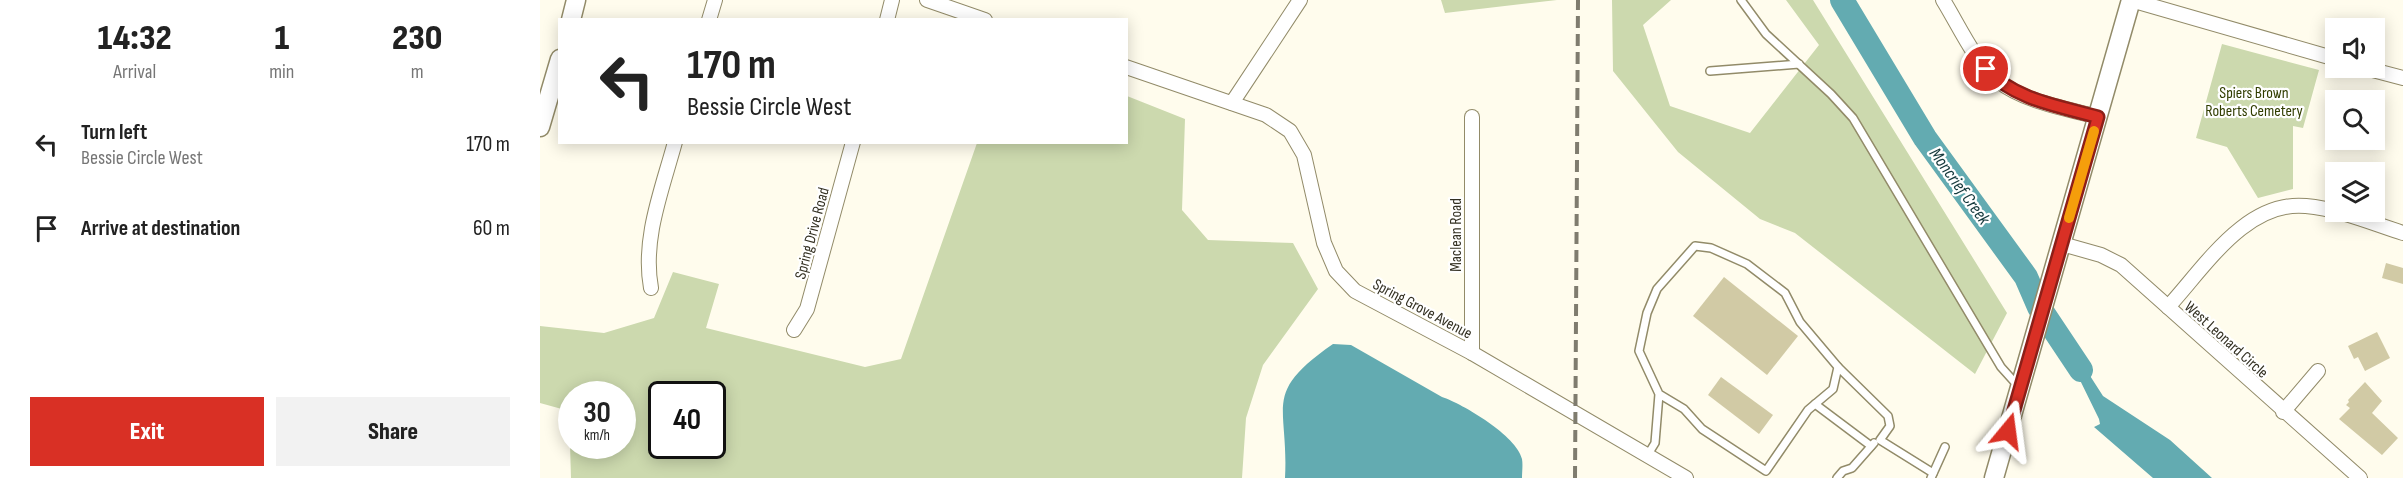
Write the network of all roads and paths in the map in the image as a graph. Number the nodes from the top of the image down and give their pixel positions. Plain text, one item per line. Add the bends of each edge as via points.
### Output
1 (576, 0) edge
2 (715, 0) edge
3 (892, 0) edge
4 (927, 0) edge
5 (1300, 0) edge
6 (1742, 0) edge
7 (1943, 0) edge
8 (2131, 0) edge
9 (572, 18) edge
10 (710, 18) edge
11 (888, 18) edge
12 (979, 18) edge
13 (2325, 56) edge
14 (1799, 64) junction
15 (558, 66) edge
16 (1128, 68) edge
17 (1710, 71) dead end
18 (2385, 73) edge
19 (2403, 78) edge
20 (1233, 103) junction
21 (1472, 117) dead end
22 (2098, 117) junction
23 (540, 127) edge
24 (674, 144) edge
25 (852, 144) edge
26 (2403, 233) edge
27 (2062, 244) junction
28 (651, 288) dead end
29 (2168, 307) junction
30 (794, 330) dead end
31 (1472, 353) junction
32 (1838, 367) junction
33 (2318, 371) dead end
34 (2020, 388) junction
35 (1659, 394) junction
36 (1815, 404) junction
37 (2283, 412) junction
38 (1880, 440) junction
39 (1870, 446) junction
40 (1945, 447) dead end
41 (1647, 456) junction
42 (1766, 475) edge
43 (1932, 476) edge
44 (1686, 478) edge
45 (1837, 478) edge
46 (1994, 478) edge
47 (2360, 478) edge

1 - 9 street
2 - 10 street
3 - 11 street
4 - 12 street
5 - 20 street
6 - 14 lane via 1766,34
7 - 22 street via 1996,80 2025,96
8 - 13 street
8 - 22 street
14 - 17 lane
14 - 34 lane via 1853,118 2001,367
15 - 23 street
16 - 20 street, Spring Grove Avenue
18 - 19 street
20 - 31 street, Spring Grove Avenue via 1266,115 1290,131 1304,155 1324,243 1336,271 1355,291
21 - 31 street, Maclean Road
22 - 27 street
24 - 28 street via 653,221 647,266
25 - 30 street, Spring Drive Road via 807,309
26 - 29 street via 2322,209 2304,206 2271,210 2239,228
27 - 29 street, West Leonard Circle via 2112,260
27 - 34 street
29 - 37 street, West Leonard Circle
31 - 41 street, Spring Grove Avenue
32 - 35 lane via 1800,322 1785,293 1747,264 1711,248 1695,246 1657,290 1647,313 1639,351
32 - 36 lane via 1833,389
32 - 38 lane via 1888,416 1890,426
33 - 37 street
34 - 46 street
35 - 41 lane via 1655,443
35 - 42 lane via 1684,409 1702,429
36 - 39 lane
36 - 42 lane
37 - 47 street, West Leonard Circle
38 - 39 lane
38 - 43 lane
39 - 45 lane via 1852,468
40 - 43 lane
41 - 44 street, Spring Grove Avenue

